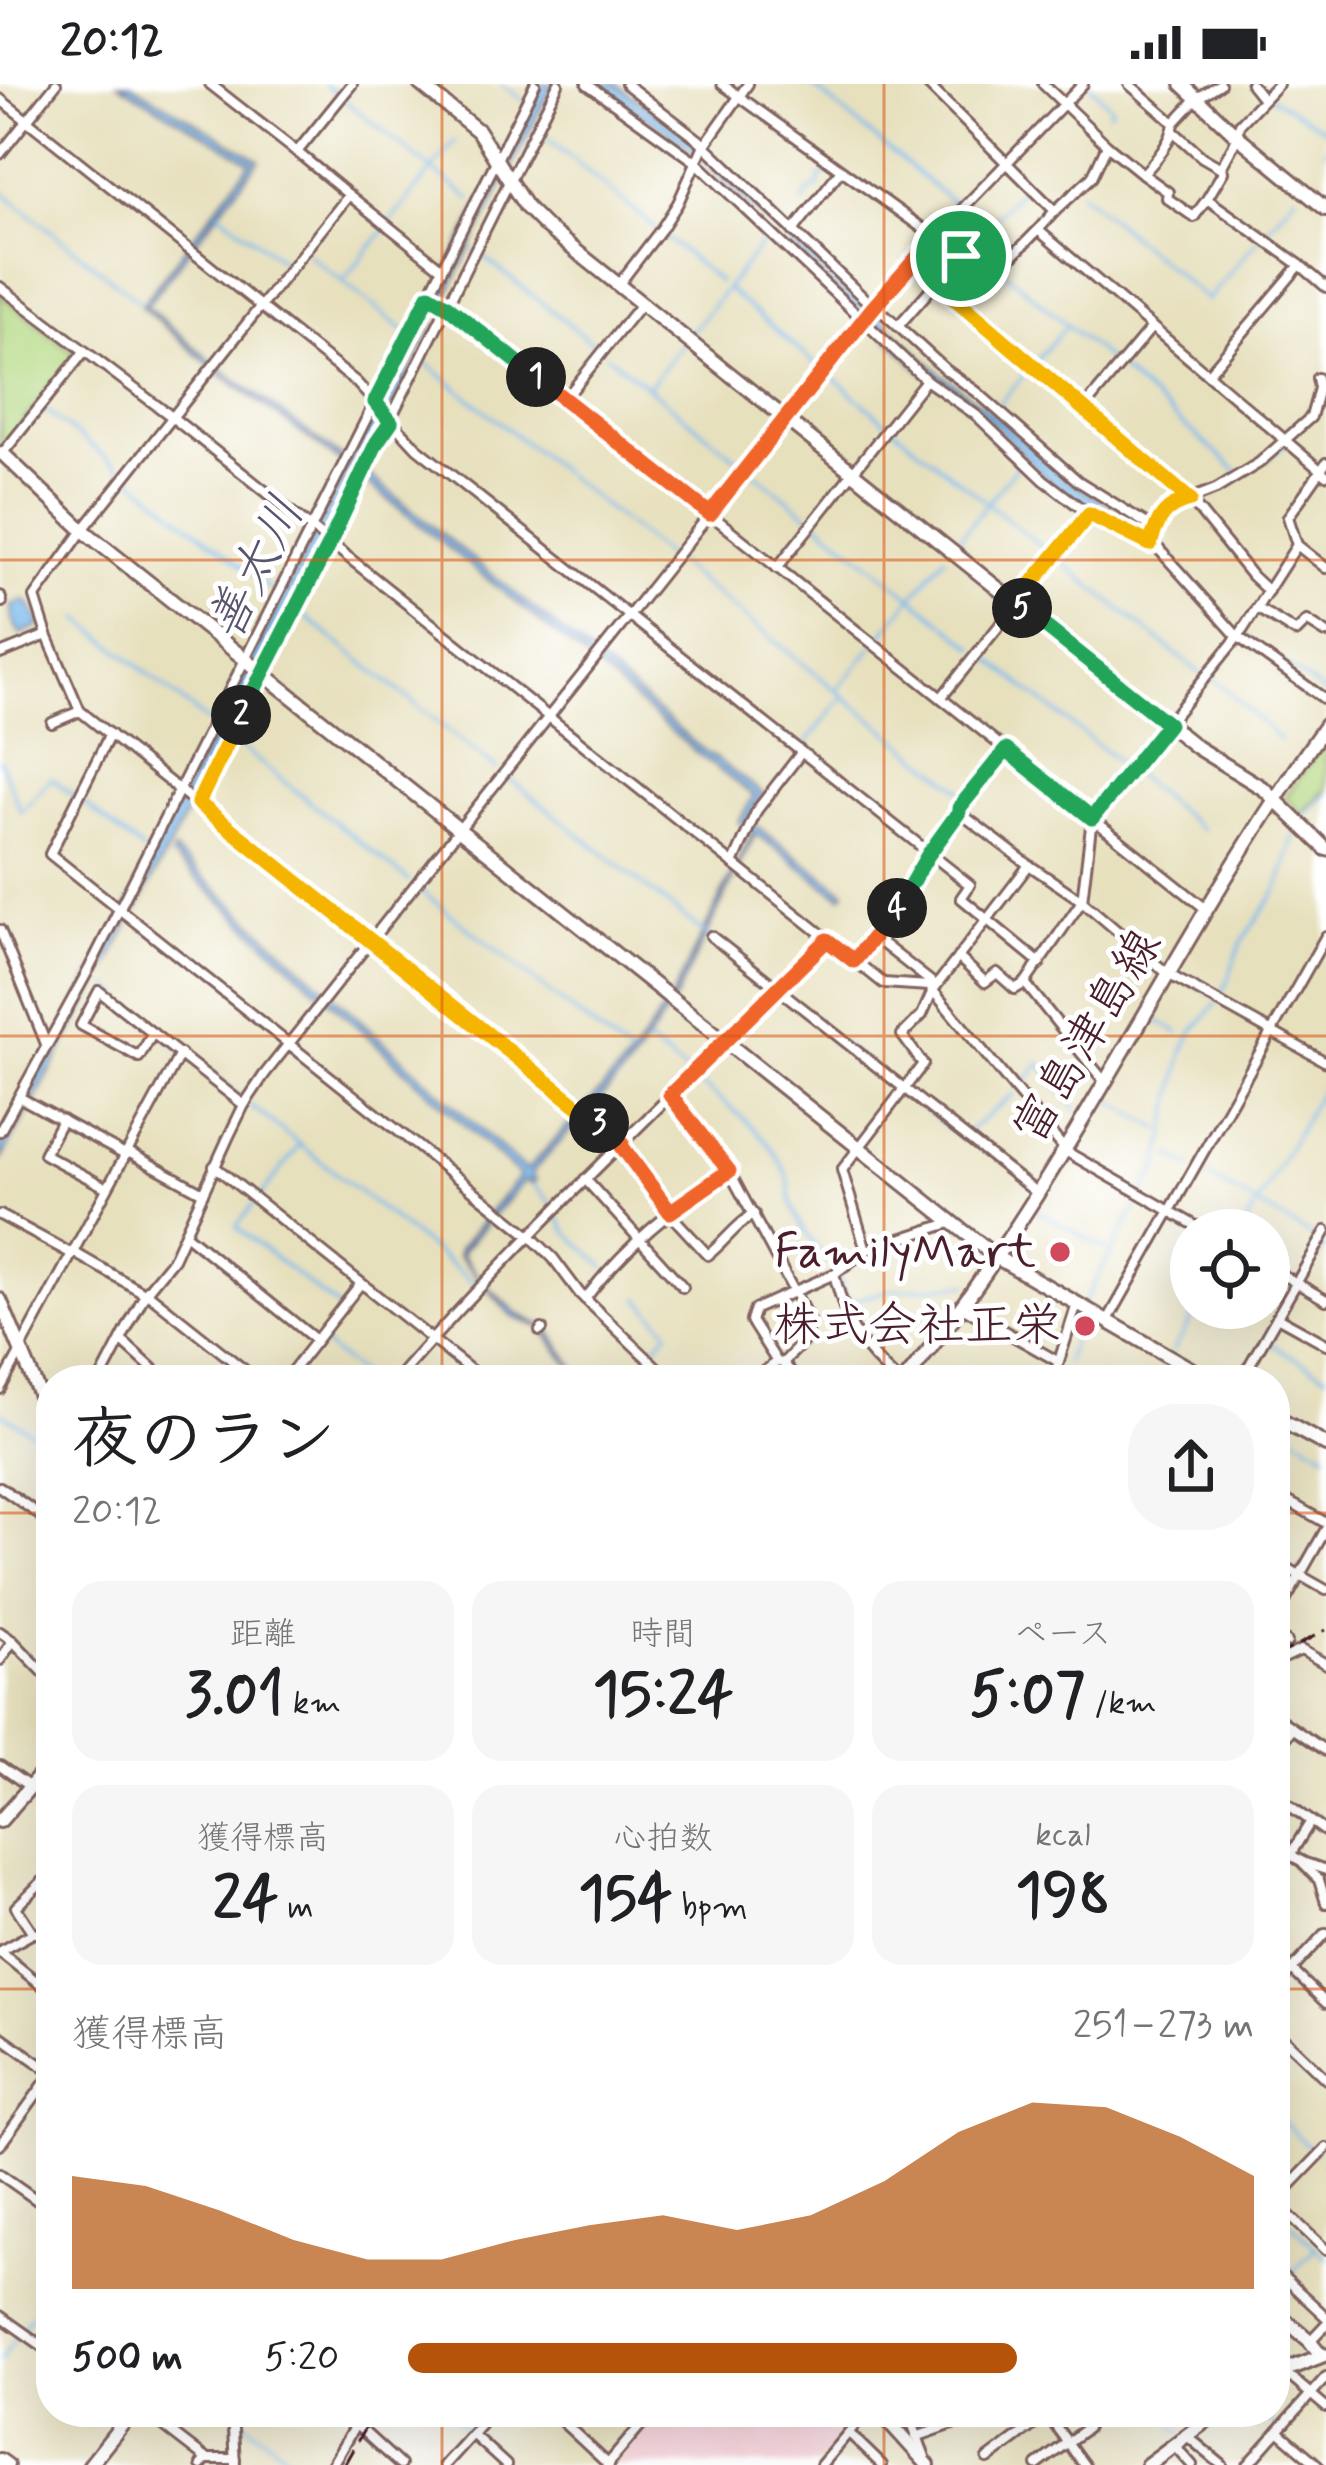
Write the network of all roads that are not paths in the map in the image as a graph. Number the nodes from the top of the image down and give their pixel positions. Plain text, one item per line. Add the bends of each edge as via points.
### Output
1 (56, 84) edge
2 (210, 84) edge
3 (352, 84) edge
4 (420, 84) edge
5 (535, 84) edge
6 (558, 84) edge
7 (587, 84) edge
8 (626, 84) edge
9 (722, 84) edge
10 (748, 84) edge
11 (927, 84) edge
12 (1043, 84) edge
13 (1083, 84) edge
14 (1129, 84) edge
15 (1182, 84) edge
16 (1220, 84) edge
17 (1251, 84) edge
18 (1278, 84) edge
19 (738, 97) junction
20 (0, 99) edge
21 (1196, 99) junction
22 (1263, 99) junction
23 (1064, 104) junction
24 (26, 122) junction
25 (1173, 127) junction
26 (1236, 135) junction
27 (1107, 145) junction
28 (703, 147) junction
29 (297, 152) junction
30 (0, 154) edge
31 (498, 160) junction
32 (696, 161) junction
33 (1007, 164) junction
34 (1221, 168) junction
35 (841, 170) junction
36 (1143, 174) junction
37 (510, 179) junction
38 (349, 195) junction
39 (1207, 199) junction
40 (1326, 209) edge
41 (1055, 211) junction
42 (1038, 230) junction
43 (793, 231) junction
44 (935, 237) junction
45 (961, 256) junction
46 (1300, 265) junction
47 (442, 268) junction
48 (937, 283) junction
49 (619, 285) junction
50 (0, 287) edge
51 (1326, 287) edge
52 (430, 296) junction
53 (641, 304) junction
54 (446, 305) junction
55 (261, 307) junction
56 (874, 307) junction
57 (865, 321) junction
58 (898, 326) junction
59 (1152, 327) junction
60 (84, 352) junction
61 (1208, 374) junction
62 (1317, 377) dead end
63 (926, 380) junction
64 (565, 399) junction
65 (375, 403) junction
66 (1084, 409) junction
67 (172, 418) junction
68 (390, 420) junction
69 (786, 420) junction
70 (1286, 441) junction
71 (1, 454) edge
72 (1324, 470) edge
73 (853, 472) junction
74 (1190, 500) junction
75 (710, 514) junction
76 (1089, 514) junction
77 (312, 530) junction
78 (84, 531) junction
79 (1152, 537) junction
80 (328, 543) junction
81 (1297, 545) junction
82 (777, 568) junction
83 (1326, 568) edge
84 (1268, 591) junction
85 (1016, 603) junction
86 (1258, 608) junction
87 (629, 616) junction
88 (1326, 633) edge
89 (46, 635) junction
90 (1237, 636) junction
91 (0, 654) edge
92 (246, 661) junction
93 (262, 673) junction
94 (941, 698) junction
95 (1326, 700) edge
96 (80, 711) junction
97 (548, 718) junction
98 (52, 723) dead end
99 (1168, 724) junction
100 (1326, 725) edge
101 (110, 734) junction
102 (1006, 750) junction
103 (801, 753) junction
104 (180, 790) junction
105 (1274, 798) junction
106 (197, 803) junction
107 (959, 812) junction
108 (1092, 818) junction
109 (459, 830) junction
110 (1326, 848) edge
111 (928, 855) junction
112 (1029, 865) junction
113 (736, 868) junction
114 (1082, 901) junction
115 (1206, 909) junction
116 (120, 910) junction
117 (989, 920) junction
118 (0, 930) edge
119 (711, 936) dead end
120 (1326, 936) edge
121 (874, 937) junction
122 (827, 940) junction
123 (371, 941) junction
124 (958, 957) junction
125 (854, 961) junction
126 (1040, 963) junction
127 (1168, 974) junction
128 (85, 980) junction
129 (1025, 983) junction
130 (99, 988) dead end
131 (934, 988) junction
132 (778, 989) junction
133 (1271, 1032) junction
134 (153, 1033) junction
135 (725, 1041) junction
136 (289, 1045) junction
137 (47, 1046) junction
138 (179, 1054) junction
139 (1326, 1062) edge
140 (1104, 1081) junction
141 (903, 1089) junction
142 (670, 1095) junction
143 (20, 1097) junction
144 (244, 1106) junction
145 (62, 1120) junction
146 (0, 1131) edge
147 (621, 1143) junction
148 (858, 1147) junction
149 (1064, 1149) junction
150 (125, 1155) junction
151 (214, 1166) junction
152 (729, 1171) junction
153 (585, 1179) junction
154 (107, 1188) junction
155 (203, 1192) junction
156 (1037, 1193) junction
157 (1171, 1209) edge
158 (1170, 1211) joint
159 (670, 1212) junction
160 (754, 1214) junction
161 (0, 1215) edge
162 (952, 1222) junction
163 (1326, 1231) edge
164 (184, 1234) junction
165 (529, 1235) junction
166 (637, 1239) junction
167 (866, 1250) junction
168 (72, 1253) junction
169 (996, 1257) junction
170 (834, 1274) junction
171 (1290, 1280) edge
172 (362, 1283) junction
173 (1296, 1283) junction
174 (683, 1287) dead end
175 (795, 1292) junction
176 (146, 1293) junction
177 (1290, 1294) edge
178 (585, 1299) junction
179 (0, 1300) edge
180 (1326, 1300) edge
181 (1077, 1304) junction
182 (962, 1307) junction
183 (1108, 1322) junction
184 (1290, 1324) edge
185 (1270, 1329) edge
186 (431, 1339) junction
187 (316, 1340) junction
188 (122, 1341) junction
189 (1326, 1344) edge
190 (20, 1350) junction
191 (1059, 1362) junction
192 (651, 1363) edge
193 (780, 1363) junction
194 (108, 1365) edge
195 (148, 1365) edge
196 (238, 1365) edge
197 (297, 1365) edge
198 (409, 1365) edge
199 (464, 1365) edge
200 (777, 1365) edge
201 (883, 1365) edge
202 (914, 1365) edge
203 (1058, 1365) edge
204 (1184, 1365) edge
205 (1250, 1365) edge
206 (36, 1384) edge
207 (0, 1389) edge
208 (1290, 1425) edge
209 (1326, 1445) edge
210 (0, 1486) edge
211 (1290, 1504) edge
212 (36, 1512) edge
213 (1326, 1526) edge
214 (1290, 1569) edge
215 (1300, 1575) junction
216 (1326, 1590) edge
217 (1290, 1593) edge
218 (0, 1631) edge
219 (14, 1641) junction
220 (1290, 1654) edge
221 (0, 1660) edge
222 (36, 1664) edge
223 (1326, 1664) edge
224 (1292, 1728) joint
225 (1290, 1731) edge
226 (1326, 1751) edge
227 (0, 1766) edge
228 (36, 1780) edge
229 (30, 1787) junction
230 (1290, 1806) edge
231 (0, 1821) edge
232 (1311, 1821) junction
233 (1326, 1832) edge
234 (1290, 1855) joint
235 (1302, 1861) junction
236 (1326, 1870) edge
237 (36, 1888) edge
238 (1326, 1903) edge
239 (1326, 1933) edge
240 (33, 1934) junction
241 (36, 1934) edge
242 (0, 1952) edge
243 (1290, 1971) edge
244 (1290, 1973) edge
245 (36, 1981) edge
246 (1326, 2003) edge
247 (0, 2036) edge
248 (1290, 2044) edge
249 (36, 2062) edge
250 (1326, 2079) edge
251 (36, 2094) edge
252 (0, 2146) edge
253 (1326, 2148) edge
254 (0, 2174) edge
255 (1290, 2185) edge
256 (36, 2199) edge
257 (1290, 2215) edge
258 (1326, 2250) edge
259 (1290, 2284) edge
260 (0, 2316) edge
261 (1326, 2321) edge
262 (1290, 2324) edge
263 (36, 2341) edge
264 (1310, 2341) junction
265 (1324, 2355) edge
266 (1290, 2365) edge
267 (1326, 2377) edge
268 (1290, 2378) edge
269 (1310, 2394) junction
270 (1326, 2407) edge
271 (1290, 2417) edge
272 (119, 2427) edge
273 (163, 2427) edge
274 (233, 2427) edge
275 (353, 2427) edge
276 (358, 2427) edge
277 (478, 2427) edge
278 (568, 2427) edge
279 (640, 2427) edge
280 (854, 2427) edge
281 (894, 2427) edge
282 (913, 2427) edge
283 (944, 2427) edge
284 (1029, 2427) edge
285 (1056, 2427) edge
286 (1199, 2427) edge
287 (1281, 2427) edge
288 (1087, 2428) dead end
289 (1278, 2431) junction
290 (849, 2433) junction
291 (472, 2434) junction
292 (1187, 2436) junction
293 (916, 2437) junction
294 (1068, 2443) junction
295 (1174, 2445) junction
296 (987, 2459) edge
297 (204, 2462) edge
298 (235, 2462) edge
299 (928, 2464) edge
300 (90, 2465) edge
301 (332, 2465) edge
302 (400, 2465) edge
303 (444, 2465) edge
304 (506, 2465) edge
305 (608, 2465) edge
306 (821, 2465) edge
307 (882, 2465) edge
308 (1037, 2465) edge
309 (1084, 2465) edge
310 (1147, 2465) edge
311 (1192, 2465) edge
312 (1222, 2465) edge
313 (1248, 2465) edge
314 (1318, 2465) edge

1 - 24 street
2 - 29 street
3 - 29 street
4 - 31 street via 468,121
5 - 31 street
6 - 37 street
7 - 32 street
8 - 28 street
9 - 19 street
10 - 19 street
11 - 33 street
12 - 23 street
13 - 23 street
14 - 25 street
15 - 21 street
16 - 21 street
17 - 22 street
18 - 22 street
19 - 28 street
19 - 35 street
20 - 24 street
21 - 25 street
21 - 26 street
22 - 26 street
23 - 27 street
23 - 33 street
24 - 30 street
24 - 55 street
25 - 34 street
25 - 36 street
26 - 34 street
26 - 40 street
27 - 36 street
27 - 41 street via 1091,176
28 - 32 street
28 - 43 street
29 - 38 street
31 - 37 street
31 - 47 street
32 - 49 street via 678,203
32 - 57 street
33 - 41 street
33 - 44 street
34 - 39 street
35 - 43 street
35 - 44 street
36 - 39 street via 1194,217
37 - 49 street via 536,218
37 - 54 street
38 - 47 street
38 - 55 street
39 - 46 street
41 - 42 street
42 - 45 street via 990,279
42 - 59 street
43 - 56 street
44 - 45 street
44 - 56 street
45 - 48 street
46 - 51 street
46 - 61 street
47 - 52 street
48 - 58 street
48 - 66 street
49 - 53 street
50 - 60 street
52 - 54 street
52 - 65 street
53 - 64 street
53 - 69 street
54 - 64 street
54 - 68 street
55 - 65 street
55 - 67 street
56 - 57 street
56 - 58 street
57 - 63 street
57 - 69 street
58 - 79 street
59 - 61 street
59 - 66 street
60 - 67 street
60 - 71 street
61 - 70 street
62 - 70 street via 1312,417
63 - 73 street
63 - 76 street
64 - 75 street
65 - 68 street
65 - 77 street
66 - 74 street
67 - 77 street
67 - 78 street
68 - 80 street
68 - 87 street
69 - 73 street
69 - 75 street
70 - 72 street
70 - 74 street
71 - 78 street
72 - 81 street via 1288,517
73 - 82 street
73 - 85 street
74 - 79 street via 1168,508
74 - 84 street
75 - 82 street
75 - 87 street
76 - 79 street
76 - 85 street
77 - 80 street
77 - 92 street
78 - 89 street via 34,597
78 - 92 street
79 - 90 street
80 - 93 street
80 - 97 street
81 - 83 street
81 - 84 street
82 - 94 street
84 - 86 street
85 - 94 street
85 - 99 street
86 - 88 street via 1296,632 1307,621
86 - 90 street
87 - 97 street
87 - 103 street
89 - 91 street
89 - 96 street
90 - 95 street
90 - 99 street
92 - 93 street
92 - 104 street
93 - 106 street
93 - 109 street
94 - 102 street
96 - 98 street
96 - 101 street
97 - 109 street
97 - 113 street
99 - 105 street
99 - 108 street
100 - 105 street, 富島津島線
101 - 104 street
101 - 116 street via 50,854
102 - 107 street
102 - 108 street
103 - 111 street
103 - 113 street via 758,810
104 - 106 street
104 - 116 street
105 - 110 street
105 - 115 street, 富島津島線
106 - 123 street
107 - 111 street
107 - 112 street
108 - 114 street
108 - 115 street
109 - 123 street
109 - 135 street
111 - 117 street via 970,885 961,898
111 - 121 street
112 - 114 street
112 - 117 street
113 - 122 street
114 - 126 street
114 - 127 street
115 - 127 street, 富島津島線
116 - 128 street
116 - 136 street
117 - 124 street
117 - 126 street
118 - 137 street
119 - 132 street
120 - 133 street
121 - 125 street
121 - 131 street
122 - 125 street
122 - 132 street
123 - 136 street
123 - 147 street
124 - 129 street via 985,982 997,973 1015,989
124 - 131 street
125 - 131 street via 883,983
126 - 129 street
127 - 133 street
127 - 140 street, 富島津島線
128 - 130 street
128 - 137 street
129 - 140 street
131 - 141 street via 902,1035 923,1064
131 - 149 street
132 - 135 street
132 - 141 street
133 - 139 street
133 - 157 street
134 - 134 street via 100,991 81,1025 139,1057
134 - 138 street
135 - 142 street
135 - 148 street
136 - 144 street
136 - 165 street
137 - 143 street
138 - 144 street
138 - 150 street
140 - 149 street, 富島津島線
141 - 148 street
141 - 156 street
142 - 147 street
142 - 152 street
143 - 145 street
143 - 146 street
144 - 151 street
145 - 150 street
145 - 154 street via 44,1154
147 - 153 street
147 - 159 street
148 - 162 street
148 - 167 street via 842,1169
149 - 156 street, 富島津島線
149 - 158 street
150 - 154 street
150 - 155 street
151 - 155 street
151 - 172 street
152 - 159 street
152 - 160 street
153 - 165 street
153 - 166 street
154 - 168 street
155 - 164 street
156 - 169 street, 富島津島線
158 - 183 street
159 - 160 street via 709,1255
159 - 166 street
160 - 175 street
161 - 168 street
162 - 167 street
162 - 169 street
163 - 173 street
164 - 176 street
164 - 187 street
165 - 178 street
165 - 186 street
166 - 174 street
166 - 178 street
167 - 170 street
168 - 176 street
168 - 190 street
169 - 181 street
169 - 182 street, 富島津島線
170 - 175 street
170 - 201 street via 854,1333
171 - 173 street
172 - 186 street
172 - 187 street
173 - 177 street
173 - 180 street
175 - 193 street via 810,1321 806,1340
175 - 193 street via 755,1309 751,1321
176 - 188 street
176 - 196 street
178 - 192 street
179 - 190 street
181 - 183 street
181 - 191 street
182 - 191 street
182 - 202 street, 富島津島線
183 - 204 street
184 - 189 street
185 - 205 street
186 - 198 street
186 - 199 street
187 - 197 street
188 - 194 street
188 - 195 street
190 - 206 street
190 - 207 street
191 - 203 street
193 - 200 street
208 - 209 street
210 - 212 street
211 - 213 street
213 - 215 street
214 - 215 street
215 - 216 street
215 - 217 street
218 - 219 street
219 - 221 street
219 - 222 street
220 - 223 street via 1301,1649
224 - 225 street
224 - 226 street
227 - 229 street
228 - 229 street
229 - 231 street
230 - 232 street
232 - 233 street
232 - 234 street
234 - 235 street
235 - 236 street
235 - 238 street
237 - 240 street via 16,1907
239 - 243 street
240 - 241 street
240 - 242 street
242 - 245 street
244 - 246 street
247 - 249 street
248 - 250 street
251 - 252 street
253 - 255 street
254 - 256 street
257 - 258 street
259 - 261 street
260 - 263 street
261 - 264 street
262 - 264 street
264 - 265 street
265 - 266 street
267 - 269 street
268 - 269 street
269 - 270 street
269 - 271 street
272 - 300 street
273 - 297 street
274 - 298 street
275 - 301 street
276 - 302 street
277 - 291 street
278 - 305 street
279 - 305 street
280 - 290 street
281 - 299 street
282 - 293 street
283 - 293 street
284 - 296 street
285 - 294 street
286 - 292 street
287 - 289 street
288 - 294 street
289 - 313 street
289 - 314 street
290 - 306 street
290 - 307 street
291 - 303 street
291 - 304 street
292 - 295 street
292 - 312 street
293 - 299 street
294 - 308 street
294 - 309 street
295 - 310 street
295 - 311 street
297 - 298 street

